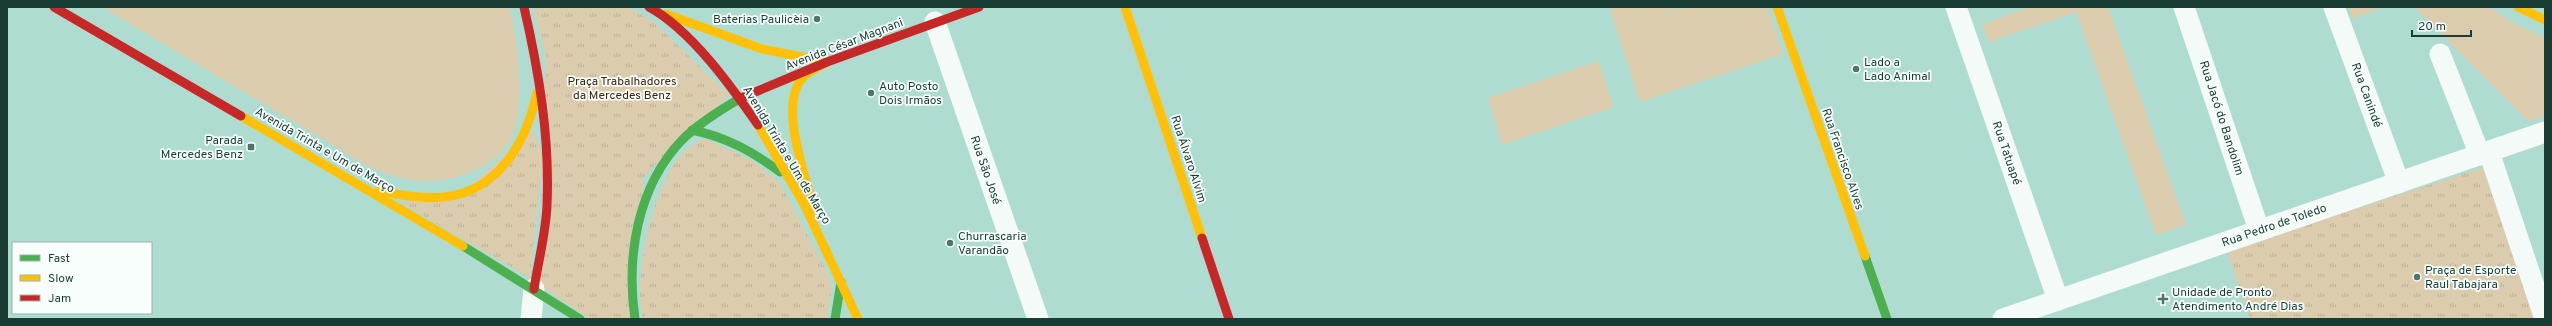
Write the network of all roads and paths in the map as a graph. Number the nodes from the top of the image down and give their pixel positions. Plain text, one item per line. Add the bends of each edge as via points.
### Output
1 (54, 7) edge
2 (524, 7) edge
3 (979, 7) edge
4 (1125, 7) edge
5 (1777, 7) edge
6 (1956, 7) edge
7 (2184, 7) edge
8 (2334, 7) edge
9 (2518, 7) edge
10 (652, 8) edge
11 (2545, 20) edge
12 (934, 22) junction
13 (2440, 54) dead end
14 (827, 62) junction
15 (539, 86) junction
16 (741, 98) junction
17 (692, 130) junction
18 (2545, 132) edge
19 (2484, 153) junction
20 (789, 179) junction
21 (2399, 183) junction
22 (366, 188) junction
23 (2259, 230) junction
24 (820, 233) junction
25 (841, 282) junction
26 (534, 289) junction
27 (2058, 300) junction
28 (531, 319) edge
29 (580, 319) edge
30 (635, 319) edge
31 (835, 319) edge
32 (858, 319) edge
33 (1038, 319) edge
34 (1229, 319) edge
35 (1887, 319) edge
36 (2002, 319) edge
37 (2545, 319) edge

1 - 22 main road, Avenida Trinta e Um de Março
2 - 15 main road via 532,36
3 - 12 main road, Avenida César Magnani
4 - 34 main road, Rua Álvaro Alvim
5 - 35 main road, Rua Francisco Alves
6 - 27 street, Rua Tatuapé
7 - 23 street, Rua Jacó do Bandolim
8 - 21 street, Rua Canindé
9 - 11 main road
10 - 14 main road via 762,49
10 - 16 main road, Avenida Trinta e Um de Março via 692,43
12 - 14 main road, Avenida César Magnani
12 - 33 street, Rua São José
13 - 19 street
14 - 16 main road, Avenida César Magnani
14 - 24 main road via 799,82 793,101 796,131
15 - 22 main road via 524,137 499,170 473,188 453,196 435,198
15 - 26 main road via 546,130 548,169 547,208
16 - 17 main road, Avenida César Magnani
16 - 20 main road, Avenida Trinta e Um de Março
17 - 20 main road via 731,138 754,151
17 - 30 main road, Avenida César Magnani via 663,163 648,193 633,257 631,289
18 - 19 street, Rua Pedro de Toledo
19 - 21 street, Rua Pedro de Toledo
19 - 37 street
20 - 24 main road, Avenida Trinta e Um de Março
21 - 23 street, Rua Pedro de Toledo
22 - 26 main road, Avenida Trinta e Um de Março
23 - 27 street, Rua Pedro de Toledo
24 - 25 main road, Avenida Trinta e Um de Março
25 - 31 main road
25 - 32 main road, Avenida Trinta e Um de Março
26 - 28 street
26 - 29 main road, Avenida Trinta e Um de Março
27 - 36 street, Rua Pedro de Toledo

